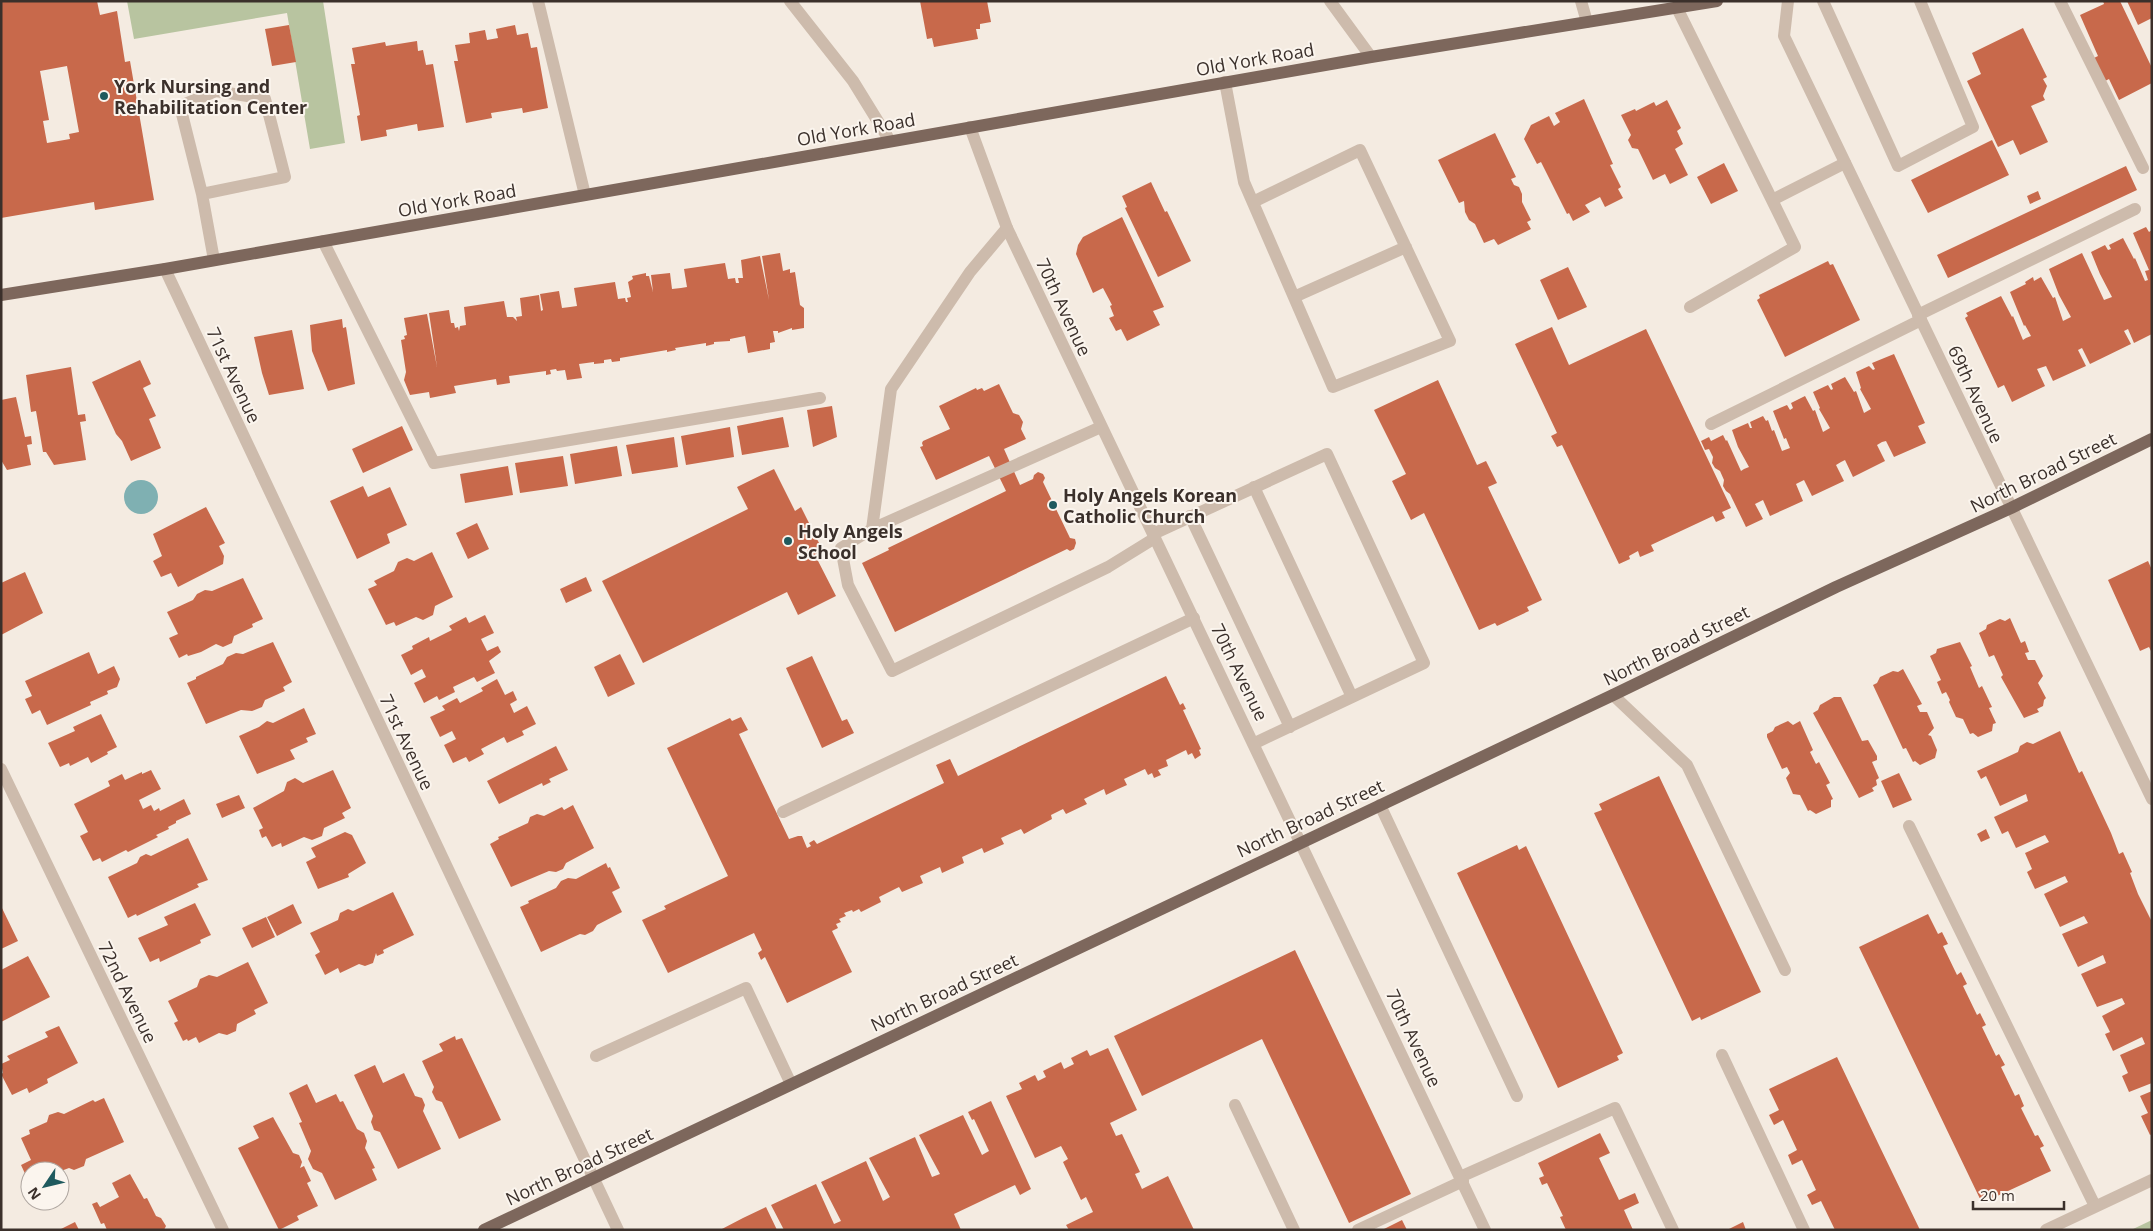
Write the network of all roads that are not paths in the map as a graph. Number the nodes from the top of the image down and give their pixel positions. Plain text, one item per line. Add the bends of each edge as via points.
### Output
1 (538, 1) edge
2 (790, 1) edge
3 (1330, 1) edge
4 (1581, 1) edge
5 (1717, 1) edge
6 (1788, 1) edge
7 (1823, 1) edge
8 (1920, 1) edge
9 (2060, 1) edge
10 (1677, 8) junction
11 (1586, 22) junction
12 (1371, 57) junction
13 (1225, 82) junction
14 (970, 127) junction
15 (890, 141) junction
16 (1844, 163) junction
17 (2144, 168) dead end
18 (202, 194) junction
19 (585, 195) junction
20 (1772, 200) junction
21 (1253, 202) junction
22 (2135, 209) dead end
23 (1007, 228) junction
24 (323, 241) junction
25 (1406, 247) junction
26 (214, 260) junction
27 (165, 269) junction
28 (1, 295) edge
29 (1294, 297) junction
30 (1690, 307) dead end
31 (1919, 317) junction
32 (820, 398) dead end
33 (1711, 424) dead end
34 (1101, 427) junction
35 (2152, 439) edge
36 (1254, 487) junction
37 (2010, 508) junction
38 (1190, 516) junction
39 (872, 530) junction
40 (1154, 536) junction
41 (1194, 618) junction
42 (1614, 695) junction
43 (1352, 697) junction
44 (1290, 727) junction
45 (1255, 744) junction
46 (1, 769) edge
47 (2152, 799) edge
48 (1380, 805) junction
49 (783, 812) dead end
50 (1908, 826) dead end
51 (1301, 842) junction
52 (1784, 970) dead end
53 (1722, 1055) dead end
54 (596, 1056) dead end
55 (791, 1084) junction
56 (1517, 1096) dead end
57 (1235, 1105) dead end
58 (593, 1178) junction
59 (1462, 1179) junction
60 (2152, 1180) edge
61 (2095, 1206) junction
62 (223, 1230) edge
63 (484, 1230) edge
64 (618, 1230) edge
65 (1294, 1230) edge
66 (1358, 1230) edge
67 (1485, 1230) edge
68 (1673, 1230) edge
69 (1804, 1230) edge
70 (2046, 1230) edge

1 - 19 street
2 - 15 street via 853,82
3 - 12 street
4 - 11 street
5 - 10 main road, Old York Road
6 - 16 street, 69th Avenue via 1784,36
7 - 8 street via 1898,166 1973,127
9 - 17 street
10 - 11 main road, Old York Road
10 - 20 street
11 - 12 main road, Old York Road
12 - 13 main road, Old York Road
13 - 14 main road, Old York Road
13 - 21 street via 1244,182
14 - 15 main road, Old York Road
14 - 23 street, 70th Avenue
15 - 19 main road, Old York Road
16 - 20 street
16 - 31 street, 69th Avenue
18 - 18 street via 285,177 266,99 216,91 180,106
18 - 26 street
19 - 24 main road, Old York Road
20 - 30 street via 1795,247
21 - 25 street via 1360,150
21 - 29 street
22 - 31 street
23 - 34 street, 70th Avenue
23 - 39 street via 970,272 891,389
24 - 26 main road, Old York Road
24 - 32 street via 434,463
25 - 29 street
25 - 29 street via 1450,341 1333,387
26 - 27 main road, Old York Road
27 - 28 main road, Old York Road
27 - 58 street, 71st Avenue
31 - 33 street
31 - 37 street, 69th Avenue
34 - 39 street
34 - 40 street, 70th Avenue
35 - 37 main road, North Broad Street
36 - 38 street
36 - 43 street
36 - 43 street via 1327,454 1424,662
37 - 42 main road, North Broad Street via 1836,587
37 - 47 street, 69th Avenue
38 - 40 street
38 - 44 street
39 - 40 street via 842,548 848,585 892,671 1108,567
40 - 41 street, 70th Avenue
41 - 45 street, 70th Avenue
41 - 49 street
42 - 48 main road, North Broad Street
42 - 52 street via 1687,765
43 - 44 street
44 - 45 street
45 - 51 street, 70th Avenue
46 - 62 street, 72nd Avenue
48 - 51 main road, North Broad Street
48 - 56 street
50 - 61 street
51 - 55 main road, North Broad Street
51 - 59 street, 70th Avenue
53 - 69 street
54 - 55 street via 746,988
55 - 58 main road, North Broad Street
57 - 65 street
58 - 63 main road, North Broad Street
58 - 64 street, 71st Avenue
59 - 66 street
59 - 67 street, 70th Avenue
59 - 68 street via 1615,1108
60 - 61 street
61 - 70 street

